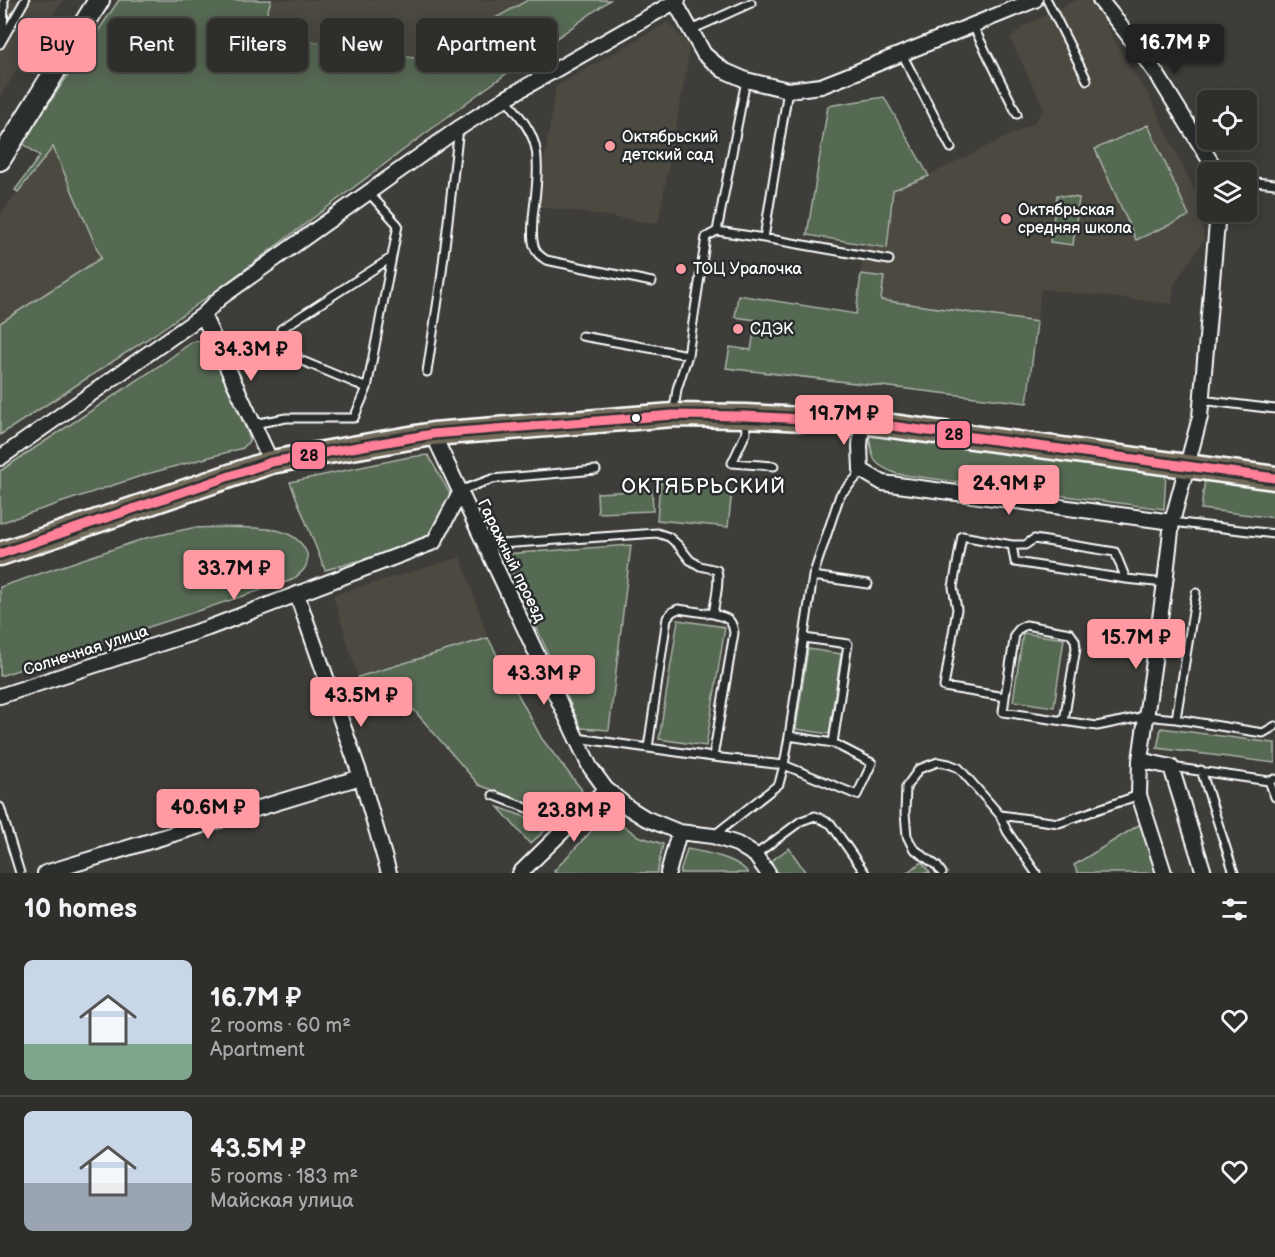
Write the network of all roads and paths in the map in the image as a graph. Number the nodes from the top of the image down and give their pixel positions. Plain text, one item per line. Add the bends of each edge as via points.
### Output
1 (4, 0) edge
2 (25, 0) edge
3 (99, 0) edge
4 (1035, 0) edge
5 (1047, 0) edge
6 (1100, 0) edge
7 (676, 1) edge
8 (751, 3) dead end
9 (972, 24) junction
10 (690, 30) junction
11 (2, 41) edge
12 (902, 54) junction
13 (746, 80) junction
14 (1087, 80) dead end
15 (788, 90) junction
16 (506, 98) junction
17 (1017, 114) dead end
18 (459, 128) junction
19 (951, 148) dead end
20 (0, 160) edge
21 (1211, 162) edge
22 (1257, 182) edge
23 (1275, 184) edge
24 (369, 192) junction
25 (1217, 222) edge
26 (717, 231) junction
27 (764, 238) junction
28 (391, 258) junction
29 (890, 260) dead end
30 (652, 282) dead end
31 (203, 315) junction
32 (582, 336) dead end
33 (688, 355) junction
34 (427, 372) dead end
35 (367, 388) junction
36 (1201, 400) junction
37 (1275, 409) edge
38 (673, 415) junction
39 (745, 416) junction
40 (862, 422) junction
41 (253, 424) junction
42 (433, 434) junction
43 (0, 458) edge
44 (271, 462) junction
45 (1187, 465) junction
46 (774, 466) dead end
47 (596, 470) dead end
48 (861, 470) junction
49 (1275, 478) edge
50 (460, 492) junction
51 (1172, 522) junction
52 (1275, 534) edge
53 (486, 545) junction
54 (1012, 545) junction
55 (0, 554) edge
56 (813, 576) junction
57 (1126, 579) junction
58 (1165, 583) junction
59 (868, 584) dead end
60 (1197, 593) dead end
61 (297, 595) junction
62 (713, 614) junction
63 (804, 638) junction
64 (0, 696) edge
65 (1005, 697) junction
66 (1146, 716) junction
67 (1176, 719) junction
68 (1064, 721) junction
69 (1275, 726) edge
70 (789, 736) junction
71 (577, 738) junction
72 (833, 743) junction
73 (648, 748) junction
74 (713, 757) junction
75 (1140, 760) junction
76 (784, 765) junction
77 (1171, 767) junction
78 (1201, 770) junction
79 (361, 777) junction
80 (1272, 780) edge
81 (606, 789) junction
82 (493, 795) dead end
83 (1139, 795) junction
84 (1275, 797) edge
85 (0, 807) edge
86 (1000, 815) junction
87 (570, 825) junction
88 (679, 832) junction
89 (713, 836) junction
90 (755, 855) junction
91 (20, 873) edge
92 (45, 873) edge
93 (389, 873) edge
94 (520, 873) edge
95 (668, 873) edge
96 (768, 873) edge
97 (865, 873) edge
98 (942, 873) edge
99 (1036, 873) edge
100 (1164, 873) edge
101 (1204, 873) edge
102 (1234, 873) edge

1 - 11 lane
2 - 11 lane
3 - 20 street
4 - 9 street
5 - 14 lane
6 - 21 street via 1158,76
7 - 10 street
7 - 16 street
8 - 10 lane
9 - 12 street
9 - 17 lane
10 - 13 street via 704,54 723,70
12 - 15 street via 821,86
12 - 19 lane
13 - 15 street
13 - 26 lane
15 - 27 lane
16 - 18 street
16 - 30 lane via 534,142 537,180 532,237 539,255 546,260
18 - 24 street
18 - 34 lane
22 - 23 lane
24 - 28 lane via 398,225
24 - 31 street via 220,298
25 - 36 street
26 - 27 lane
26 - 33 lane via 706,237
27 - 29 lane
28 - 35 lane
28 - 35 lane via 281,329 300,360
31 - 41 street
31 - 43 street
32 - 33 lane
33 - 38 lane
35 - 41 lane via 354,418 286,418
36 - 37 lane
36 - 45 street
38 - 39 main road
38 - 42 main road
39 - 40 main road
39 - 46 lane via 746,433 732,463
40 - 45 main road
40 - 48 street
41 - 44 street
42 - 44 main road
42 - 50 street, Гаражный проезд
44 - 55 main road
45 - 49 main road
45 - 51 street
47 - 50 lane via 492,479
48 - 51 street via 883,483
48 - 56 lane via 840,495
50 - 53 street, Гаражный проезд
50 - 61 street, Солнечная улица via 434,543
51 - 52 lane
51 - 58 street
53 - 62 lane via 657,533 669,537 690,560 718,572
53 - 71 street, Гаражный проезд
54 - 57 lane via 1016,562
54 - 57 lane via 1025,545 1034,538 1115,552
54 - 65 lane via 962,536 953,587 957,609 944,687
56 - 59 lane
56 - 63 lane
57 - 58 lane
58 - 66 street
60 - 67 lane
61 - 64 street, Солнечная улица
61 - 79 street
62 - 73 lane via 678,609 667,618
62 - 74 lane via 728,619 734,633
63 - 70 lane
63 - 72 lane via 848,644
65 - 68 lane via 1003,712
65 - 68 lane via 1020,628 1070,633 1076,648
66 - 67 lane
66 - 68 lane via 1097,726
66 - 75 street
67 - 69 lane via 1263,733
70 - 72 lane
70 - 76 lane
71 - 73 lane
71 - 81 street, Гаражный проезд via 590,767
72 - 76 lane via 872,763 857,795
73 - 74 lane
74 - 76 lane
75 - 77 street
75 - 83 street
76 - 89 lane via 779,784
77 - 78 lane
77 - 101 street
78 - 80 lane
78 - 102 lane
79 - 92 street
79 - 93 street
80 - 84 lane
81 - 87 street
81 - 88 street, Гаражный проезд via 645,818
82 - 87 lane
83 - 86 lane via 1059,823
83 - 100 street
85 - 91 lane
86 - 98 lane via 959,768 938,762 919,769 906,787 907,836 913,848
86 - 99 lane
87 - 94 street
88 - 89 street, Гаражный проезд
88 - 95 street
89 - 90 street, Гаражный проезд
90 - 96 street, Гаражный проезд
90 - 97 lane via 814,816 831,824

